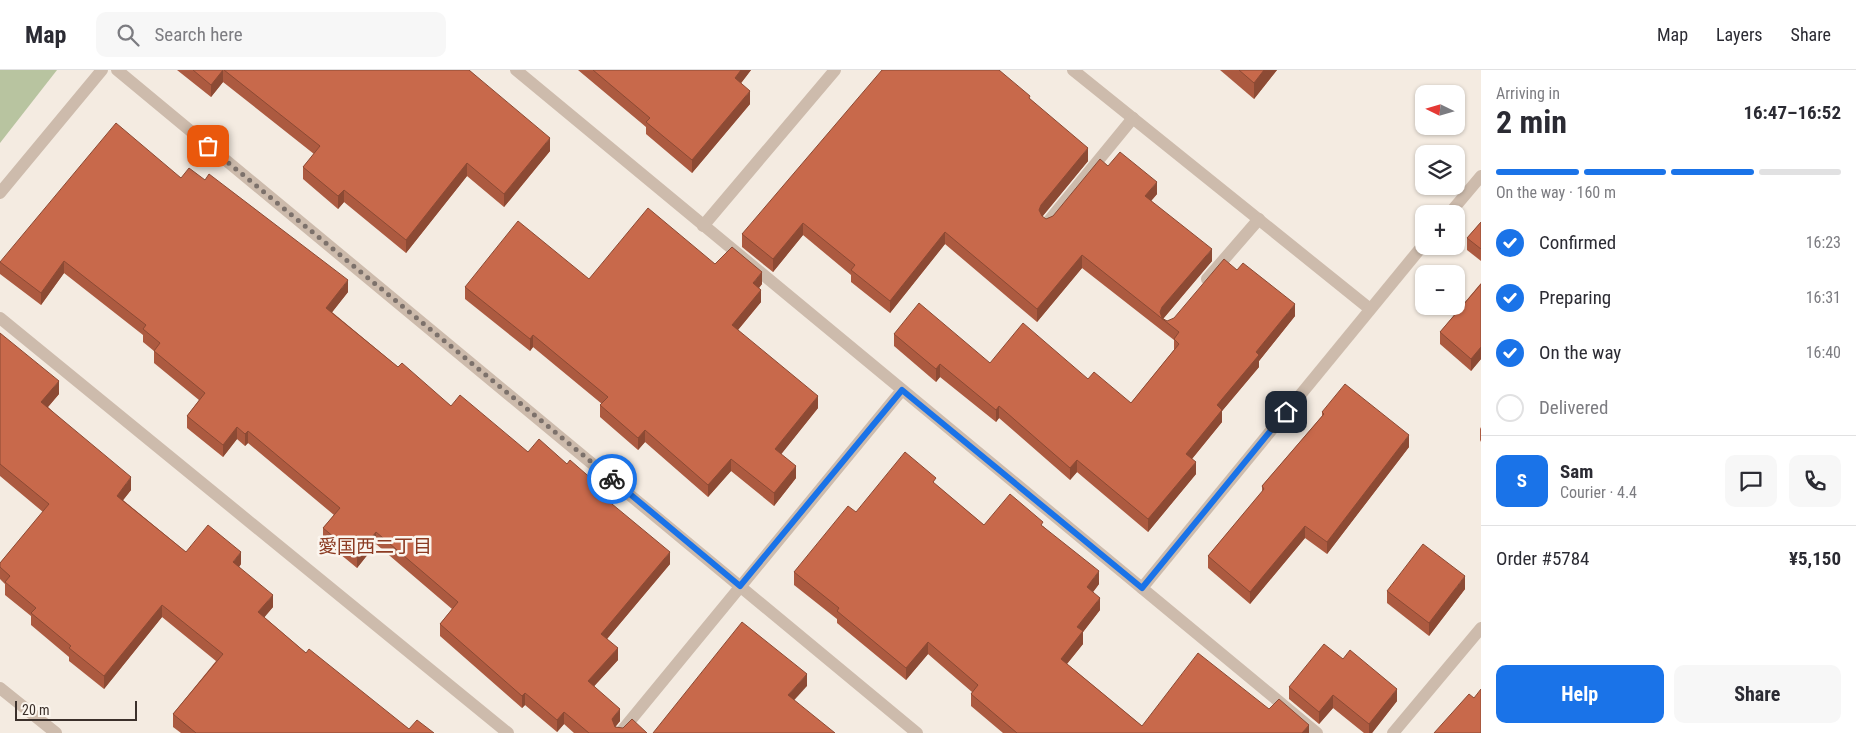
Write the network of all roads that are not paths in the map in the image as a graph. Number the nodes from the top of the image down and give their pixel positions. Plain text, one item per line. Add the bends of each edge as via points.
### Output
1 (102, 70) edge
2 (117, 70) edge
3 (516, 70) edge
4 (835, 70) edge
5 (1073, 70) edge
6 (1133, 118) junction
7 (1481, 176) edge
8 (0, 193) edge
9 (1457, 205) edge
10 (1258, 219) junction
11 (1047, 223) edge
12 (703, 226) junction
13 (1415, 255) edge
14 (1201, 287) edge
15 (1370, 309) junction
16 (0, 318) edge
17 (902, 390) junction
18 (740, 586) junction
19 (1142, 588) junction
20 (1481, 628) edge
21 (0, 688) edge
22 (56, 733) edge
23 (508, 733) edge
24 (620, 733) edge
25 (918, 733) edge
26 (1317, 733) edge
27 (1393, 733) edge

1 - 8 street
2 - 18 street
3 - 12 street
4 - 12 street
5 - 6 street
6 - 10 street
6 - 11 street
7 - 9 street
10 - 14 street
10 - 15 street
12 - 17 street
13 - 15 street
15 - 19 street
16 - 23 street
17 - 18 street
17 - 19 street
18 - 24 street
18 - 25 street
19 - 26 street
20 - 27 street
21 - 22 street

